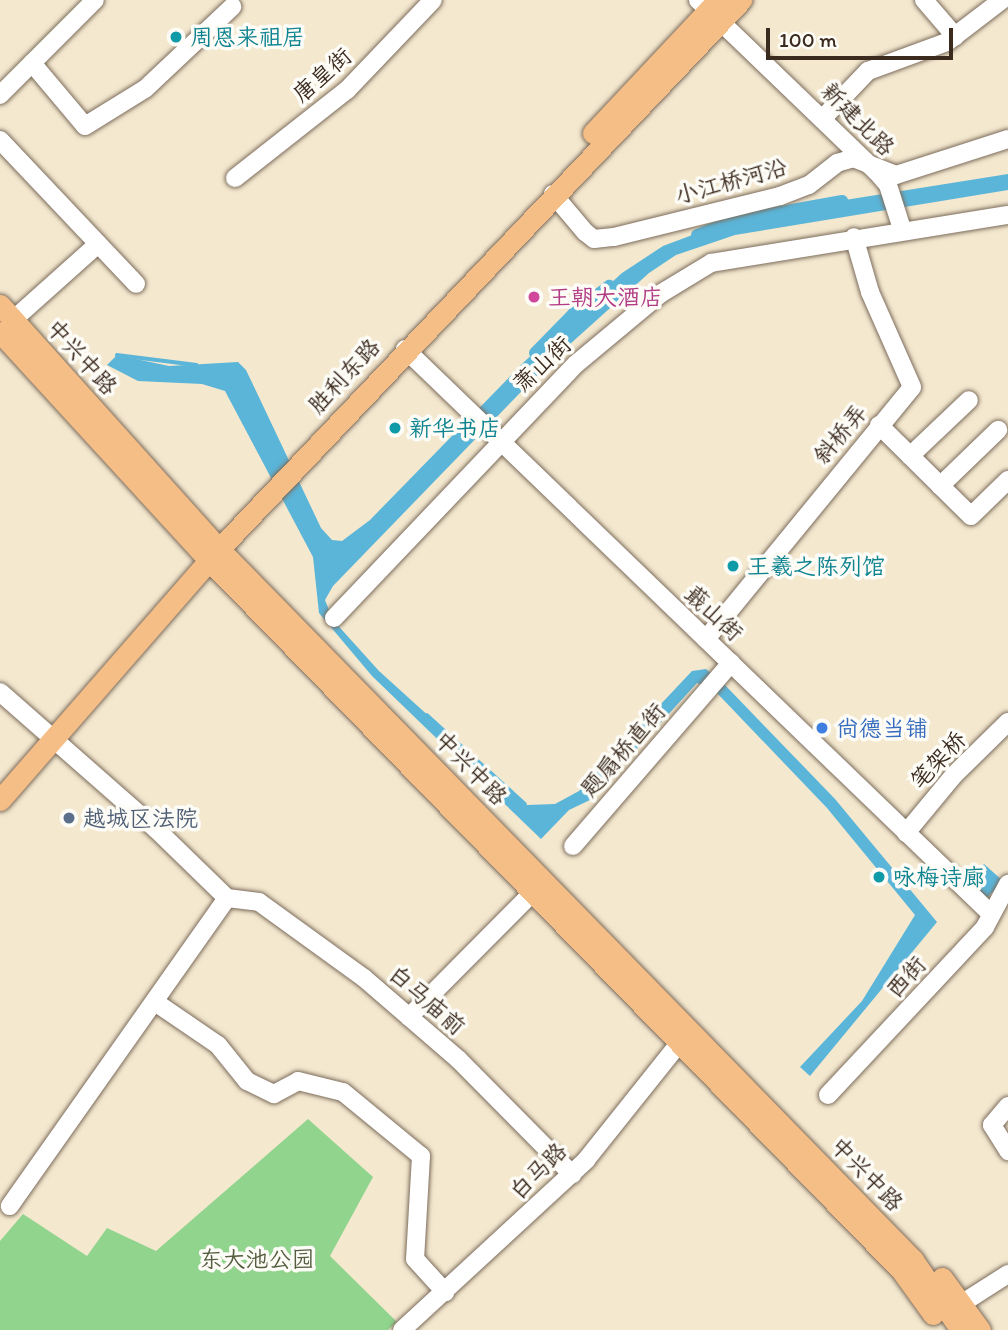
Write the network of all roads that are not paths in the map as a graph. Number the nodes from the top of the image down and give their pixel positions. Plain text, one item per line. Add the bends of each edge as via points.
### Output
1 (95, 0) edge
2 (433, 0) edge
3 (741, 0) edge
4 (924, 0) edge
5 (1002, 0) edge
6 (231, 2) edge
7 (711, 8) edge
8 (954, 36) junction
9 (32, 63) junction
10 (0, 95) edge
11 (824, 117) junction
12 (1008, 139) edge
13 (0, 141) edge
14 (876, 171) junction
15 (235, 178) dead end
16 (553, 194) junction
17 (1008, 215) edge
18 (901, 225) junction
19 (854, 237) junction
20 (98, 244) junction
21 (136, 284) dead end
22 (4, 319) edge
23 (405, 349) junction
24 (969, 400) dead end
25 (879, 425) junction
26 (998, 430) dead end
27 (495, 439) junction
28 (911, 456) junction
29 (296, 457) junction
30 (1008, 480) edge
31 (940, 486) junction
32 (209, 549) junction
33 (334, 618) dead end
34 (706, 639) junction
35 (721, 675) junction
36 (0, 692) edge
37 (1008, 722) edge
38 (49, 735) junction
39 (0, 783) edge
40 (0, 800) edge
41 (906, 833) junction
42 (573, 846) dead end
43 (1008, 884) edge
44 (533, 892) junction
45 (227, 898) junction
46 (990, 913) junction
47 (155, 1002) junction
48 (409, 1017) junction
49 (685, 1036) junction
50 (828, 1095) dead end
51 (1008, 1106) edge
52 (1008, 1151) edge
53 (572, 1174) junction
54 (10, 1206) dead end
55 (877, 1223) junction
56 (884, 1253) junction
57 (907, 1265) junction
58 (1008, 1274) edge
59 (445, 1292) junction
60 (961, 1304) junction
61 (402, 1330) edge
62 (936, 1330) edge
63 (944, 1330) edge
64 (961, 1330) edge
65 (980, 1330) edge

1 - 9 street
2 - 15 street, 唐皇街 via 347,90
3 - 7 main road, 胜利东路
4 - 8 street
5 - 8 street
6 - 9 street via 145,89 85,126
7 - 11 street, 新建北路
7 - 16 main road, 胜利东路
7 - 29 main road, 胜利东路
8 - 11 street via 868,71
9 - 10 street
11 - 14 street, 新建北路
12 - 14 street, 小江桥河沿 via 896,175
13 - 20 street
14 - 16 street, 小江桥河沿 via 853,158 837,163 809,185 780,196 594,239
14 - 18 street, 新建北路 via 888,185
16 - 23 main road, 胜利东路
17 - 18 street, 萧山街
18 - 19 street, 萧山街
19 - 25 street, 斜桥弄 via 870,292 912,387
19 - 27 street, 萧山街 via 711,263 660,294
20 - 21 street
20 - 22 street
22 - 32 main road, 中兴中路
23 - 27 street, 蕺山街
23 - 29 main road, 胜利东路
24 - 28 street
25 - 28 street
25 - 34 street, 斜桥弄
26 - 31 street
27 - 33 street, 萧山街
27 - 34 street, 蕺山街
28 - 31 street
29 - 32 main road, 胜利东路
30 - 31 street via 971,516
32 - 38 main road, 胜利东路
32 - 44 main road, 中兴中路
32 - 49 main road, 中兴中路
34 - 35 street, 蕺山街
35 - 41 street, 蕺山街
35 - 42 street, 题扇桥直街
36 - 38 street
37 - 41 street, 笔架桥 via 954,775
38 - 39 main road, 胜利东路
38 - 40 main road, 胜利东路
38 - 45 street
41 - 46 street, 蕺山街
43 - 46 street, 西街
44 - 48 street
44 - 49 main road, 中兴中路
45 - 47 street
45 - 48 street, 白马庙前 via 260,902
46 - 50 street, 西街 via 974,939
47 - 54 street
47 - 59 street via 218,1045 247,1081 274,1094 298,1081 343,1092 421,1156 415,1259
48 - 53 street, 白马庙前 via 459,1060
49 - 53 street, 白马路
49 - 55 main road, 中兴中路
49 - 56 main road, 中兴中路
51 - 52 street via 992,1125
53 - 59 street, 白马路
55 - 57 main road, 中兴中路
55 - 60 main road via 932,1264
56 - 57 main road, 中兴中路
56 - 62 main road
57 - 63 main road
57 - 64 main road
58 - 60 street
59 - 61 street, 白马路
60 - 65 main road

